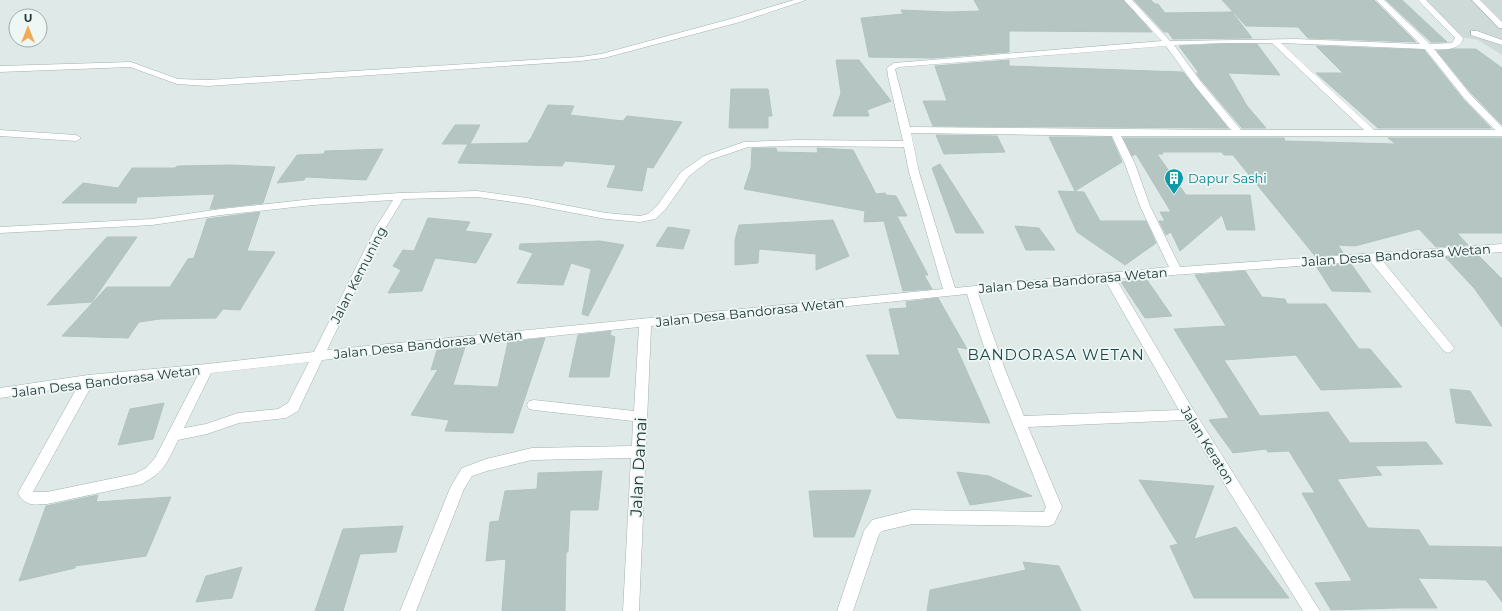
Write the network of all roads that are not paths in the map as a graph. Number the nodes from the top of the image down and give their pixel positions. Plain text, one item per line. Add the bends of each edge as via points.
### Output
1 (802, 0) edge
2 (1128, 0) edge
3 (1380, 0) edge
4 (1422, 0) edge
5 (1476, 0) edge
6 (1502, 26) edge
7 (1474, 33) dead end
8 (1274, 41) junction
9 (1502, 42) edge
10 (1168, 44) junction
11 (1428, 47) junction
12 (0, 69) edge
13 (906, 130) junction
14 (0, 133) edge
15 (1115, 133) junction
16 (1238, 133) junction
17 (1502, 133) edge
18 (1372, 134) junction
19 (76, 138) dead end
20 (909, 144) junction
21 (400, 196) junction
22 (0, 230) edge
23 (1502, 248) edge
24 (1373, 257) junction
25 (1176, 270) junction
26 (1108, 276) junction
27 (971, 290) junction
28 (950, 292) junction
29 (645, 322) junction
30 (1448, 348) dead end
31 (318, 356) junction
32 (207, 369) junction
33 (88, 380) junction
34 (4, 393) edge
35 (0, 403) edge
36 (534, 405) dead end
37 (1189, 415) junction
38 (640, 416) junction
39 (1020, 422) junction
40 (174, 435) junction
41 (639, 452) junction
42 (408, 611) edge
43 (631, 611) edge
44 (845, 611) edge
45 (1312, 611) edge

1 - 12 street via 601,56 580,58 208,83 177,81 131,64
2 - 10 street
3 - 11 street
4 - 11 street via 1459,38 1454,45
5 - 6 street
7 - 9 street
8 - 10 street
8 - 11 street
8 - 18 street
10 - 13 street via 897,65 891,68 892,76
10 - 16 street
11 - 17 street via 1467,96
13 - 15 street
13 - 20 street
14 - 19 street
15 - 16 street
15 - 25 street via 1130,164 1145,206
16 - 18 street
17 - 18 street
20 - 21 street via 747,144 707,158 685,174 662,208 651,217 640,219 606,216 477,194
20 - 28 street via 914,172
21 - 22 street via 298,203 152,222
21 - 31 street, Jalan Kemuning via 381,227
23 - 24 street, Jalan Desa Bandorasa Wetan
24 - 25 street, Jalan Desa Bandorasa Wetan
24 - 30 street
25 - 26 street, Jalan Desa Bandorasa Wetan
26 - 27 street, Jalan Desa Bandorasa Wetan
26 - 37 street, Jalan Keraton
27 - 28 street, Jalan Desa Bandorasa Wetan
27 - 39 street via 999,372
28 - 29 street, Jalan Desa Bandorasa Wetan
29 - 31 street, Jalan Desa Bandorasa Wetan
29 - 38 street, Jalan Damai
31 - 32 street, Jalan Desa Bandorasa Wetan
31 - 40 street, Jalan Kemuning via 292,407 281,414 238,418 207,429
32 - 33 street, Jalan Desa Bandorasa Wetan
32 - 40 street
33 - 34 street, Jalan Desa Bandorasa Wetan
33 - 40 street via 25,493 31,499 137,480 151,472 160,462
34 - 35 street
36 - 38 street
37 - 39 street
37 - 45 street, Jalan Keraton
38 - 41 street, Jalan Damai
39 - 44 street via 1054,507 1049,519 912,517 877,525 872,531
41 - 42 street via 532,454 467,472 458,486
41 - 43 street, Jalan Damai

